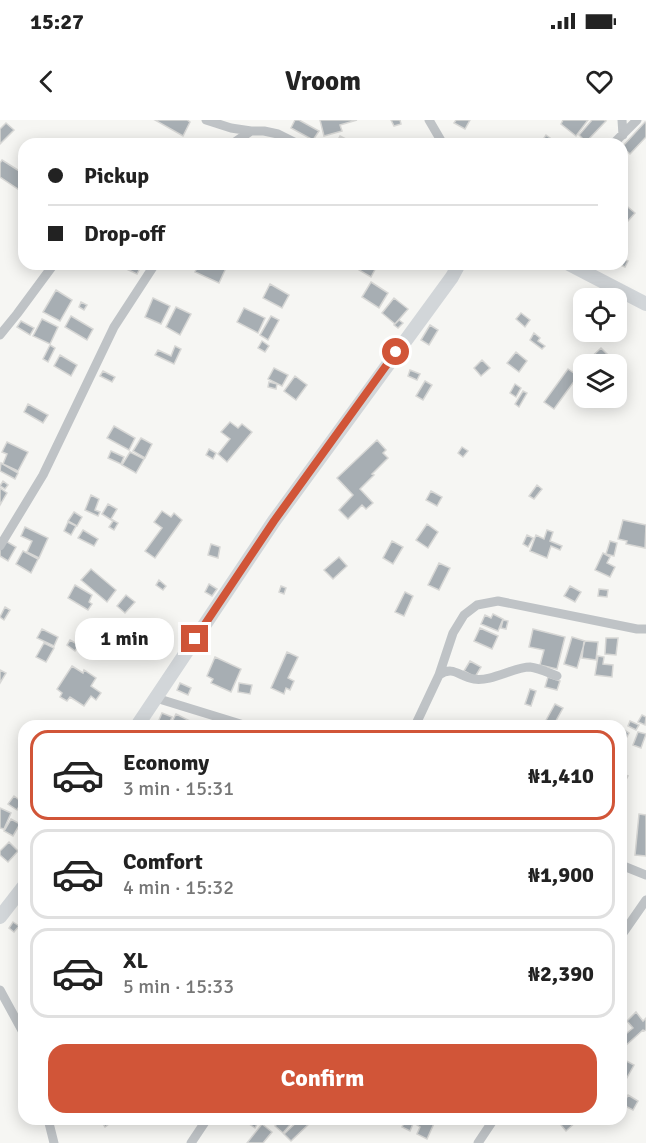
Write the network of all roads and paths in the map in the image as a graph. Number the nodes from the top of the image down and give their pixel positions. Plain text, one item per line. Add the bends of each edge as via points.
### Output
1 (206, 120) edge
2 (429, 120) edge
3 (621, 120) edge
4 (637, 120) edge
5 (251, 131) junction
6 (623, 135) junction
7 (241, 138) edge
8 (286, 138) edge
9 (440, 138) edge
10 (620, 138) edge
11 (50, 270) edge
12 (151, 270) edge
13 (456, 270) edge
14 (581, 270) edge
15 (646, 304) edge
16 (0, 335) edge
17 (0, 546) edge
18 (646, 629) edge
19 (439, 675) junction
20 (557, 676) dead end
21 (156, 698) junction
22 (141, 720) edge
23 (228, 720) edge
24 (419, 720) edge
25 (627, 867) edge
26 (646, 875) edge
27 (18, 894) edge
28 (646, 900) edge
29 (0, 917) edge
30 (627, 927) edge
31 (0, 990) edge
32 (18, 1023) edge
33 (50, 1125) edge
34 (203, 1125) edge
35 (490, 1125) edge
36 (54, 1143) edge
37 (191, 1143) edge
38 (478, 1143) edge

1 - 5 street
2 - 9 street
3 - 6 street
4 - 6 street
5 - 7 street
5 - 8 street
6 - 10 street
11 - 16 street
12 - 17 street via 114,327 43,475
13 - 21 street via 274,521
14 - 15 street
18 - 19 street via 498,600 477,605 464,615 453,633
19 - 20 street via 452,670 475,680 529,667
19 - 24 street
21 - 22 street
21 - 23 street
25 - 26 street
27 - 29 street
28 - 30 street
31 - 32 street
33 - 36 street
34 - 37 street
35 - 38 street

